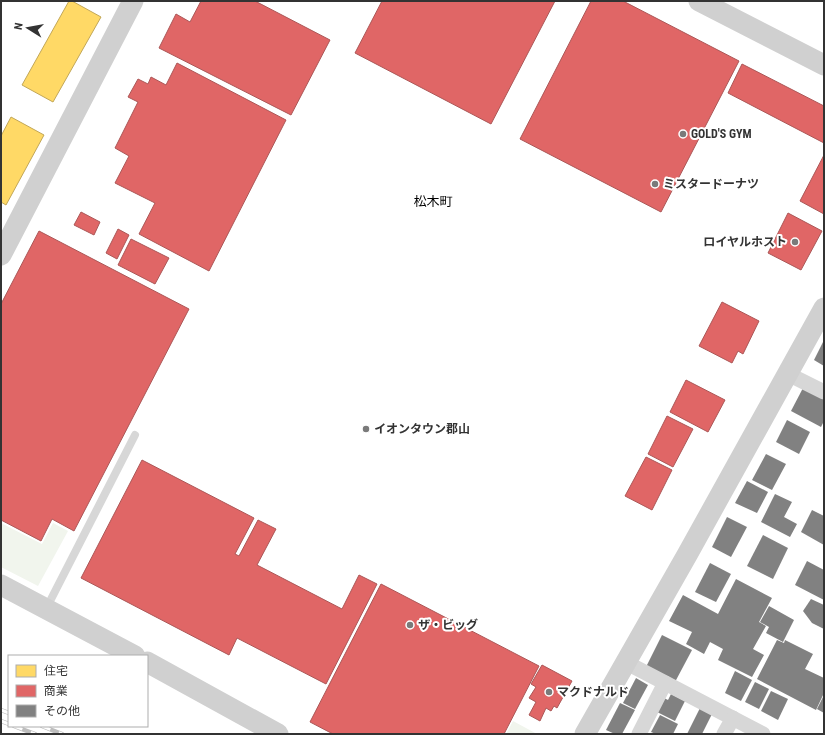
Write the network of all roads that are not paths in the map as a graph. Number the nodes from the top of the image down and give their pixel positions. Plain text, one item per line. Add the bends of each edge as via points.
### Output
1 (132, 1) edge
2 (698, 1) edge
3 (824, 65) edge
4 (7, 229) edge
5 (1, 255) edge
6 (824, 308) edge
7 (788, 374) junction
8 (824, 392) edge
9 (135, 436) dead end
10 (1, 585) edge
11 (46, 609) junction
12 (133, 655) edge
13 (625, 662) junction
14 (148, 663) edge
15 (664, 683) junction
16 (733, 718) junction
17 (278, 734) edge
18 (585, 734) edge
19 (639, 734) edge
20 (724, 734) edge
21 (763, 734) edge

1 - 4 street
2 - 3 street
4 - 5 street
6 - 7 street
7 - 8 street
7 - 13 street
9 - 11 lane
10 - 11 street
11 - 12 street
13 - 15 street
13 - 18 street
14 - 17 street
15 - 16 street
15 - 19 street
16 - 20 street
16 - 21 street

